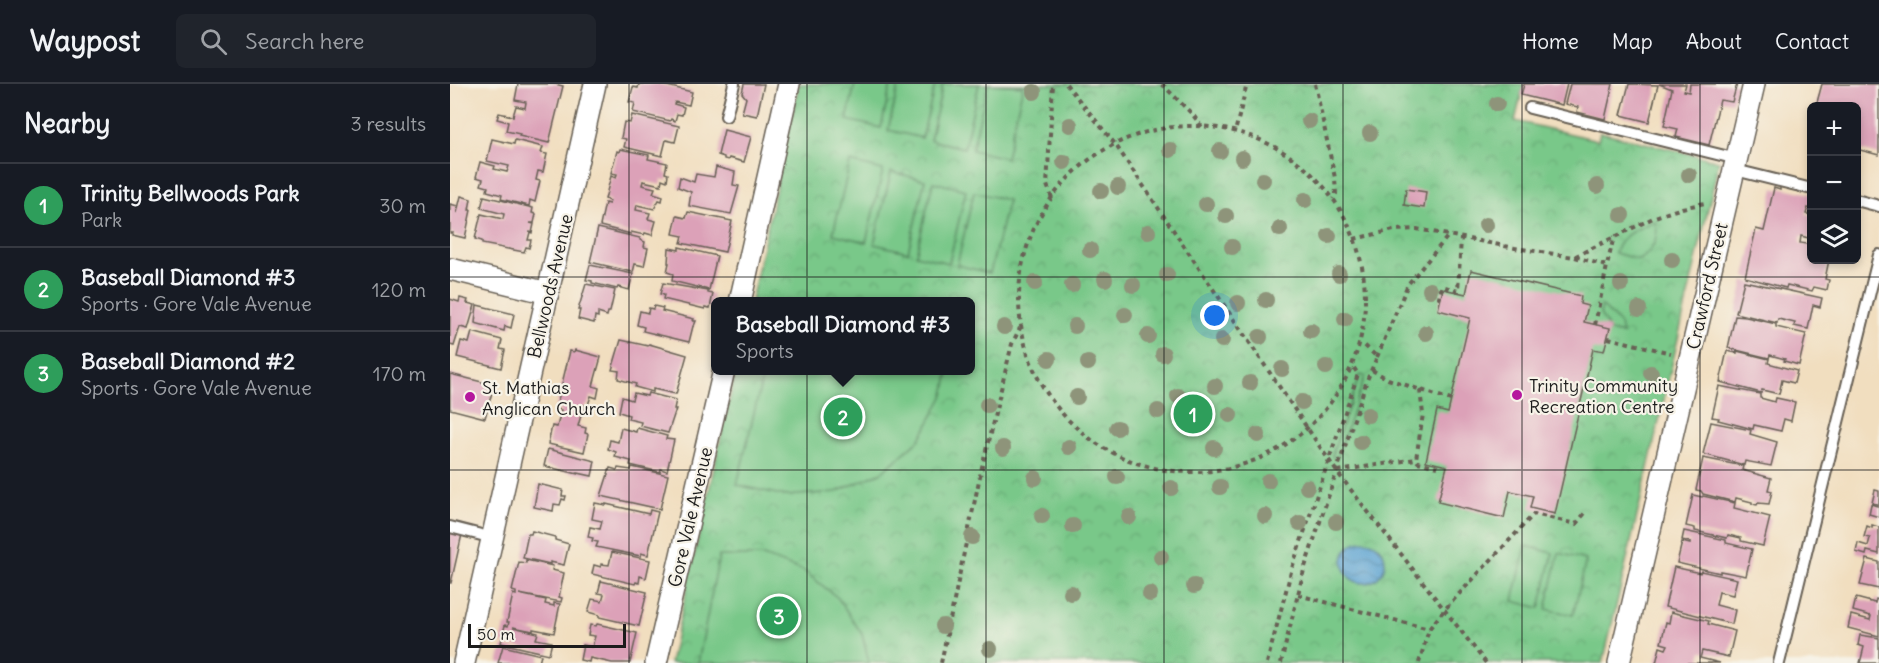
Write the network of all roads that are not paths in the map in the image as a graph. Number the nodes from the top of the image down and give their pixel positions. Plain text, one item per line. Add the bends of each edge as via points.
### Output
1 (594, 84) edge
2 (734, 84) edge
3 (789, 84) edge
4 (1754, 84) edge
5 (1530, 108) dead end
6 (726, 116) dead end
7 (1736, 164) junction
8 (1807, 187) edge
9 (1861, 201) edge
10 (1879, 206) edge
11 (1879, 255) edge
12 (450, 269) edge
13 (548, 293) junction
14 (741, 297) edge
15 (723, 375) edge
16 (450, 527) edge
17 (493, 538) junction
18 (464, 663) edge
19 (656, 663) edge
20 (1619, 663) edge
21 (1779, 663) edge

1 - 13 street, Bellwoods Avenue
2 - 6 lane
3 - 14 street
4 - 7 street, Crawford Street
5 - 7 lane
7 - 8 lane
7 - 20 street, Crawford Street
9 - 10 lane
11 - 21 lane
12 - 13 street
13 - 17 street, Bellwoods Avenue
15 - 19 street, Gore Vale Avenue
16 - 17 lane
17 - 18 street, Bellwoods Avenue

